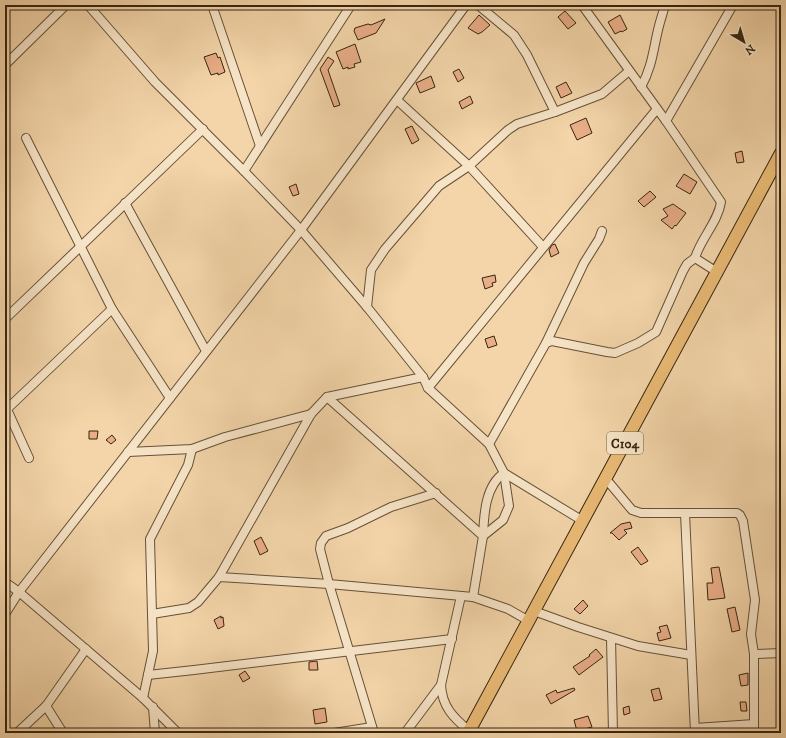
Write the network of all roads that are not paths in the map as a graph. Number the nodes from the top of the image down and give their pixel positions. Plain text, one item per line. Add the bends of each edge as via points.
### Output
1 (66, 5) edge
2 (88, 5) edge
3 (212, 5) edge
4 (351, 5) edge
5 (466, 5) edge
6 (478, 5) edge
7 (582, 5) edge
8 (665, 5) edge
9 (733, 5) edge
10 (5, 65) edge
11 (629, 71) junction
12 (641, 87) junction
13 (396, 100) junction
14 (657, 109) junction
15 (555, 112) junction
16 (666, 121) junction
17 (203, 129) junction
18 (26, 138) dead end
19 (260, 146) junction
20 (781, 152) edge
21 (469, 166) junction
22 (244, 171) junction
23 (125, 203) junction
24 (301, 230) junction
25 (602, 231) dead end
26 (81, 246) junction
27 (543, 247) junction
28 (695, 258) junction
29 (717, 272) junction
30 (367, 307) junction
31 (112, 309) junction
32 (5, 319) edge
33 (546, 342) junction
34 (206, 351) junction
35 (423, 377) junction
36 (428, 388) junction
37 (327, 397) junction
38 (170, 398) junction
39 (6, 407) edge
40 (311, 414) junction
41 (489, 444) junction
42 (192, 449) junction
43 (128, 452) junction
44 (30, 458) dead end
45 (504, 473) junction
46 (606, 479) junction
47 (436, 493) junction
48 (685, 513) junction
49 (583, 521) junction
50 (483, 536) junction
51 (219, 577) junction
52 (5, 582) edge
53 (329, 584) junction
54 (19, 592) junction
55 (461, 596) junction
56 (473, 597) junction
57 (5, 614) edge
58 (152, 614) junction
59 (531, 616) junction
60 (611, 638) junction
61 (452, 640) junction
62 (86, 649) junction
63 (349, 651) junction
64 (781, 653) edge
65 (754, 654) junction
66 (691, 655) junction
67 (148, 675) junction
68 (441, 686) junction
69 (143, 698) junction
70 (46, 706) junction
71 (153, 707) junction
72 (754, 729) edge
73 (373, 730) edge
74 (695, 731) edge
75 (469, 732) edge
76 (17, 733) edge
77 (63, 733) edge
78 (155, 733) edge
79 (178, 733) edge
80 (334, 733) edge
81 (405, 733) edge
82 (613, 733) edge

1 - 10 street
2 - 17 street via 155,82
3 - 19 street
4 - 19 street
5 - 13 street
6 - 15 street via 514,34
7 - 11 street
8 - 12 street via 652,63
9 - 16 street
11 - 12 street
11 - 15 street via 602,94
12 - 14 street
13 - 21 street
13 - 24 street
14 - 16 street
14 - 27 street
15 - 21 street via 517,124
16 - 28 street via 721,202
17 - 22 street
17 - 23 street
18 - 26 street
19 - 22 street
20 - 29 highway, C104
21 - 27 street
21 - 30 street via 439,186 385,249 371,270
22 - 24 street
23 - 26 street
23 - 34 street
24 - 30 street
24 - 34 street
25 - 33 street
26 - 31 street
26 - 32 street
27 - 36 street
28 - 29 street
28 - 33 street via 683,271 656,332 638,343 615,353
29 - 46 highway, C104
30 - 35 street
31 - 38 street
31 - 39 street
33 - 41 street
34 - 38 street
35 - 36 street
35 - 37 street
36 - 41 street
37 - 40 street
37 - 47 street
38 - 43 street
39 - 44 street
40 - 42 street
40 - 51 street
41 - 45 street
42 - 43 street
42 - 58 street via 188,465 150,539
43 - 54 street
45 - 49 street
45 - 50 street via 490,492
45 - 50 street via 509,506 503,520
46 - 48 street via 635,512
46 - 49 highway, C104
47 - 50 street
47 - 53 street via 391,507 326,536 320,550
48 - 65 street via 737,513 743,521 755,600 751,634
48 - 66 street
49 - 59 highway, C104
50 - 56 street
51 - 53 street
51 - 58 street via 198,602 189,608
52 - 54 street
53 - 55 street
53 - 63 street
54 - 57 street
54 - 62 street
55 - 56 street
55 - 61 street
56 - 59 street
58 - 67 street via 153,651
59 - 60 street
59 - 75 highway, C104
60 - 66 street via 638,646
60 - 82 street
61 - 63 street
61 - 68 street
62 - 69 street
62 - 70 street
63 - 67 street
63 - 73 street
64 - 65 street
65 - 72 street
66 - 74 street
67 - 69 street
68 - 75 street via 441,694 452,716
68 - 81 street
69 - 71 street
70 - 76 street
70 - 77 street
71 - 78 street
71 - 79 street
72 - 74 street
73 - 80 street

